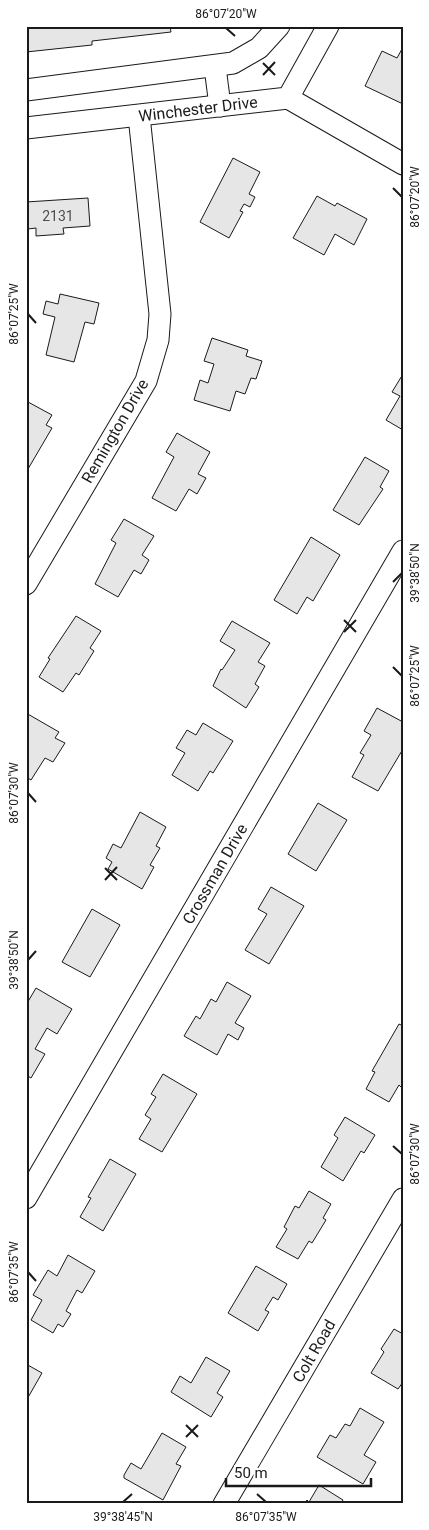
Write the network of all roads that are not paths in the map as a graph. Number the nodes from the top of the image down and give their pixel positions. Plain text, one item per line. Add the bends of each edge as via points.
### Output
1 (279, 26) edge
2 (328, 26) edge
3 (215, 67) junction
4 (26, 90) edge
5 (288, 98) junction
6 (220, 106) junction
7 (139, 116) junction
8 (26, 128) edge
9 (403, 164) edge
10 (403, 551) edge
11 (26, 584) edge
12 (26, 1198) edge
13 (403, 1199) edge
14 (224, 1504) edge

1 - 3 street via 259,48 234,63
2 - 5 street
3 - 4 street
3 - 6 street
5 - 6 street, Winchester Drive
5 - 9 street
6 - 7 street, Winchester Drive
7 - 8 street, Winchester Drive
7 - 11 street, Remington Drive via 160,314 156,348 146,380
10 - 12 street, Crossman Drive
13 - 14 street, Colt Road

